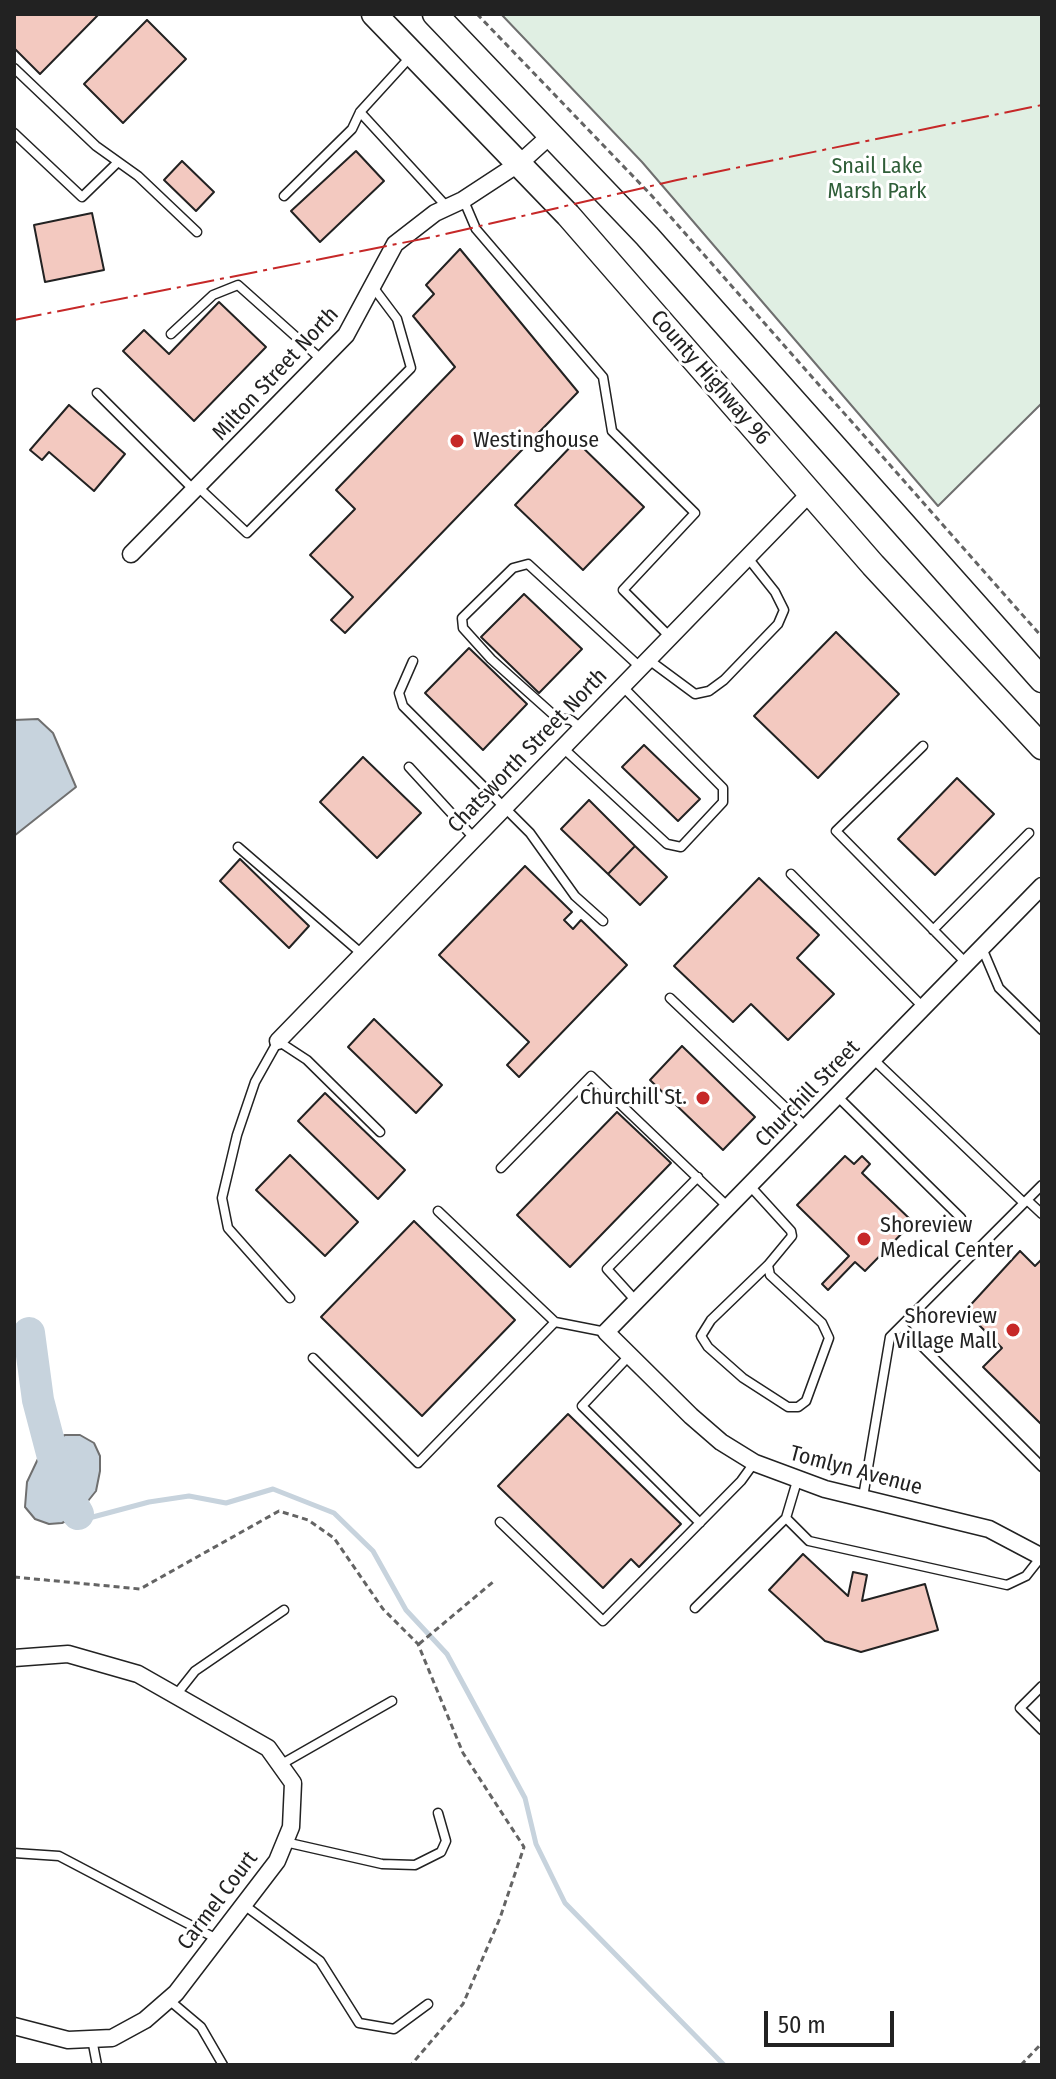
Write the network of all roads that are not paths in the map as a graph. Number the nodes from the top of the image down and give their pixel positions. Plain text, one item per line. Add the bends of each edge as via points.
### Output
1 (374, 14) edge
2 (435, 14) edge
3 (413, 53) junction
4 (14, 68) edge
5 (360, 112) junction
6 (14, 133) edge
7 (553, 133) junction
8 (118, 162) junction
9 (521, 162) junction
10 (284, 196) dead end
11 (456, 204) junction
12 (197, 232) dead end
13 (373, 287) junction
14 (171, 334) dead end
15 (322, 360) junction
16 (97, 393) dead end
17 (196, 488) junction
18 (810, 493) junction
19 (131, 554) dead end
20 (747, 557) junction
21 (670, 637) junction
22 (413, 661) dead end
23 (644, 663) junction
24 (1042, 680) edge
25 (622, 686) junction
26 (581, 728) junction
27 (923, 746) dead end
28 (1042, 747) edge
29 (562, 748) junction
30 (409, 767) dead end
31 (503, 809) junction
32 (1029, 833) dead end
33 (474, 838) junction
34 (238, 847) dead end
35 (791, 874) dead end
36 (1042, 886) edge
37 (603, 921) dead end
38 (933, 930) junction
39 (982, 948) junction
40 (362, 954) junction
41 (966, 964) junction
42 (670, 998) dead end
43 (923, 1007) junction
44 (1042, 1030) edge
45 (278, 1041) junction
46 (873, 1059) junction
47 (837, 1096) junction
48 (806, 1127) junction
49 (380, 1132) dead end
50 (501, 1168) dead end
51 (698, 1177) junction
52 (1042, 1185) edge
53 (749, 1186) junction
54 (1025, 1201) junction
55 (728, 1207) junction
56 (438, 1211) dead end
57 (1042, 1214) edge
58 (961, 1218) dead end
59 (768, 1265) junction
60 (290, 1298) dead end
61 (636, 1301) junction
62 (555, 1322) junction
63 (902, 1326) junction
64 (606, 1332) junction
65 (630, 1355) junction
66 (313, 1358) dead end
67 (755, 1463) junction
68 (1042, 1467) edge
69 (797, 1481) junction
70 (863, 1497) junction
71 (786, 1518) junction
72 (500, 1522) dead end
73 (700, 1523) junction
74 (1042, 1557) edge
75 (695, 1608) dead end
76 (284, 1610) dead end
77 (14, 1658) edge
78 (1042, 1686) edge
79 (176, 1696) junction
80 (392, 1701) dead end
81 (1042, 1730) edge
82 (280, 1765) junction
83 (438, 1813) dead end
84 (285, 1842) junction
85 (14, 1853) edge
86 (243, 1905) junction
87 (217, 1939) junction
88 (168, 1999) junction
89 (428, 2004) dead end
90 (14, 2026) edge
91 (92, 2039) junction
92 (97, 2065) edge
93 (223, 2065) edge

1 - 3 main road, County Highway 96
2 - 7 main road
3 - 5 lane
3 - 9 main road, County Highway 96
4 - 8 lane
5 - 10 lane via 352,129
5 - 11 lane
6 - 8 lane via 82,197
7 - 9 street, Milton Street North
7 - 24 main road
8 - 12 lane
9 - 11 street, Milton Street North
9 - 18 main road, County Highway 96
11 - 13 street, Milton Street North via 395,244
11 - 21 lane via 603,377 612,431 695,513 623,590
13 - 15 street, Milton Street North via 358,320
13 - 17 lane via 397,319 411,368 247,533
14 - 15 lane via 213,295 238,285
15 - 17 street, Milton Street North
16 - 17 lane
17 - 19 street, Milton Street North
18 - 20 street, Chatsworth Street North
18 - 28 main road, County Highway 96
20 - 21 street, Chatsworth Street North
20 - 23 lane via 784,610 778,624 724,680 695,694
21 - 23 street, Chatsworth Street North
22 - 31 lane via 399,693 403,706
23 - 25 street, Chatsworth Street North
23 - 26 lane via 528,564 513,568 462,618 463,628 491,659 557,718
25 - 26 street, Chatsworth Street North
25 - 29 lane via 723,788 723,802 681,847 667,844
26 - 29 street, Chatsworth Street North
27 - 38 lane via 836,831
29 - 31 street, Chatsworth Street North
30 - 33 lane
31 - 33 street, Chatsworth Street North
31 - 37 lane via 530,833 575,896
32 - 38 lane
33 - 40 street, Chatsworth Street North
34 - 40 lane
35 - 43 lane
36 - 39 street, Churchill Street
38 - 41 lane
39 - 41 street, Churchill Street
39 - 44 lane via 999,988
40 - 45 street, Chatsworth Street North
41 - 43 street, Churchill Street
42 - 48 lane
43 - 46 street, Churchill Street
45 - 49 lane via 307,1060
45 - 60 lane via 255,1082 222,1198 228,1228
46 - 47 street, Churchill Street
46 - 54 lane
47 - 48 street, Churchill Street
47 - 58 lane
48 - 53 street, Churchill Street
50 - 51 lane via 591,1076
51 - 55 lane
51 - 61 lane via 607,1269
52 - 54 lane
53 - 55 street, Churchill Street
53 - 59 lane via 791,1231
54 - 57 lane
54 - 63 lane
55 - 61 street, Churchill Street
56 - 62 lane
59 - 59 lane via 770,1275 822,1323 829,1338 806,1401 798,1407 788,1407 743,1378 701,1336
61 - 64 street, Churchill Street
62 - 64 lane
62 - 66 lane via 418,1463
63 - 68 lane
63 - 70 lane via 890,1337
64 - 65 street, Tomlyn Avenue
65 - 67 street, Tomlyn Avenue via 701,1424
65 - 73 lane via 582,1406
67 - 69 street, Tomlyn Avenue
67 - 73 lane
69 - 70 street, Tomlyn Avenue
69 - 71 lane
70 - 74 street, Tomlyn Avenue via 989,1529
71 - 74 lane via 809,1541 1007,1585 1026,1576
71 - 75 lane
72 - 73 lane via 603,1621
76 - 79 lane via 195,1671
77 - 79 street, Carmel Court via 68,1654 138,1674
78 - 81 lane via 1020,1708
79 - 82 street, Carmel Court via 268,1748
80 - 82 lane
82 - 84 street, Carmel Court via 293,1783
83 - 84 lane via 446,1841 441,1852 415,1865 382,1864
84 - 86 street, Carmel Court
85 - 87 lane via 59,1856
86 - 87 street, Carmel Court
86 - 89 lane via 320,1961 359,2023 394,2029
87 - 88 street, Carmel Court
88 - 91 street, Carmel Court via 145,2020 112,2038
88 - 93 lane via 201,2027
90 - 91 street, Carmel Court via 68,2040
91 - 92 lane

